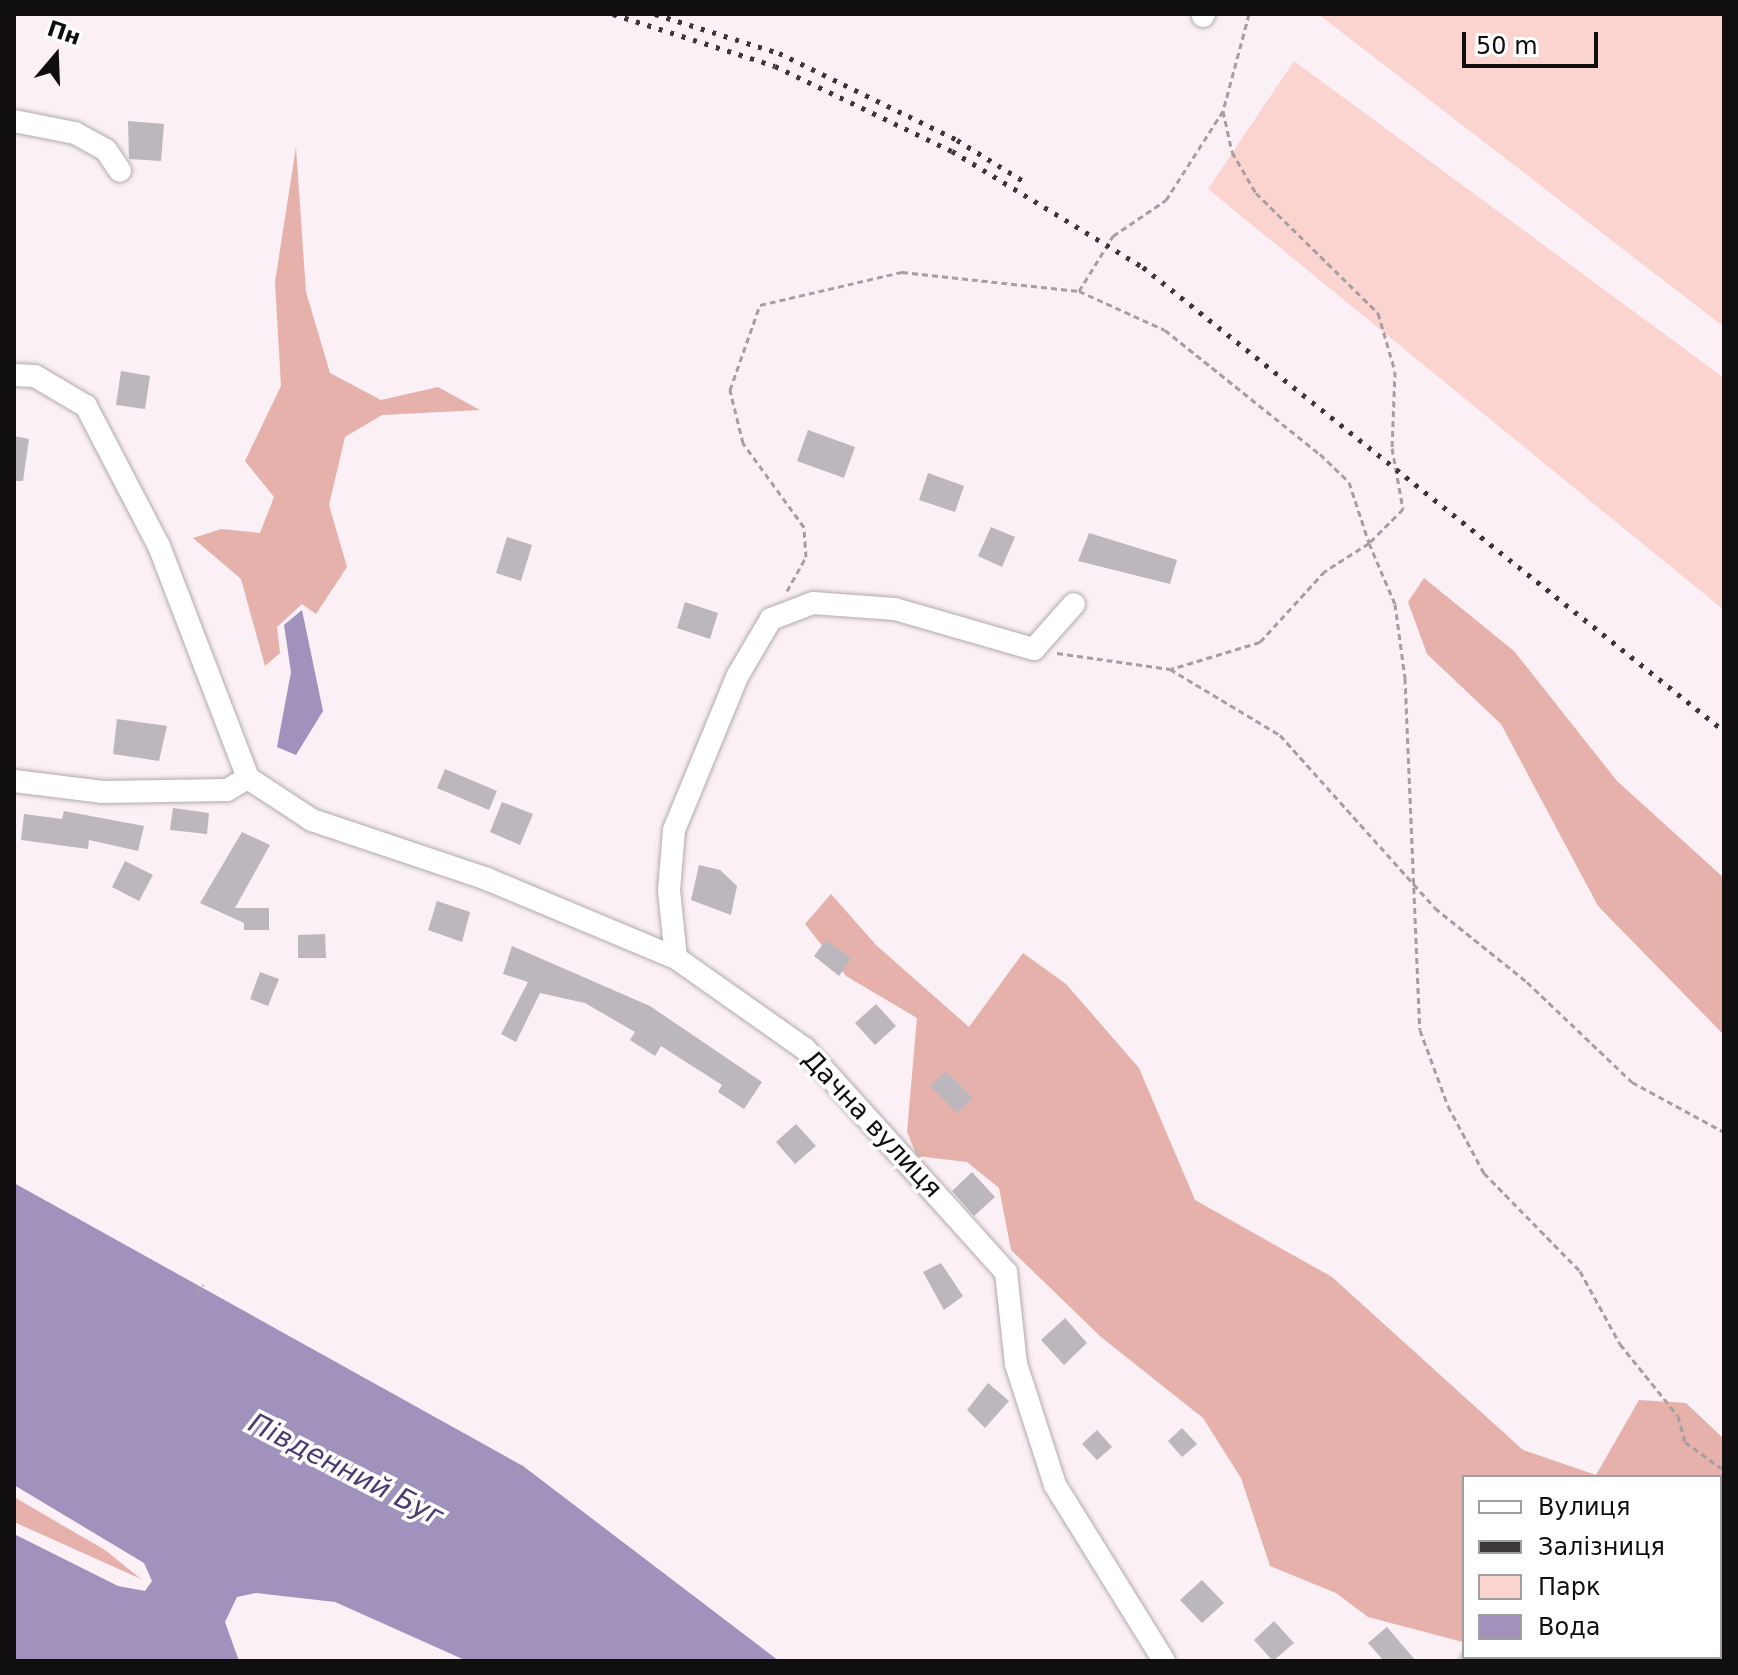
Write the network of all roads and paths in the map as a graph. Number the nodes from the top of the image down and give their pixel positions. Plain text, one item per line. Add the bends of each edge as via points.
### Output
1 (1249, 14) edge
2 (1223, 111) junction
3 (14, 121) edge
4 (120, 171) dead end
5 (1079, 291) junction
6 (14, 375) edge
7 (1369, 543) junction
8 (1074, 604) dead end
9 (771, 619) junction
10 (1034, 649) junction
11 (1170, 669) junction
12 (248, 778) junction
13 (14, 781) edge
14 (1411, 880) junction
15 (676, 958) junction
16 (1724, 1132) edge
17 (203, 1285) dead end
18 (196, 1293) dead end
19 (523, 1466) dead end
20 (1724, 1470) edge
21 (516, 1473) dead end
22 (1164, 1661) edge

1 - 2 path
2 - 5 path via 1166,200 1113,236
2 - 7 path via 1232,152 1256,193 1378,313 1395,371 1392,448 1403,509
3 - 4 street via 75,133 106,150
5 - 7 path via 1165,330 1320,454 1349,482
5 - 9 path via 902,272 760,305 730,390 743,443 804,527 806,557
6 - 12 street via 35,376 86,406 159,546
7 - 11 path via 1325,571 1260,642
7 - 14 path via 1395,604 1405,678
8 - 10 street
9 - 10 street via 813,603 895,609
9 - 15 street via 738,675 674,830 669,890
10 - 11 path
11 - 14 path via 1280,735
12 - 13 street via 227,790 103,792
12 - 15 street, Дачна вулиця via 312,820 487,879
14 - 16 path via 1632,1082
14 - 20 path via 1420,1030 1448,1106 1484,1173 1580,1271 1620,1344 1678,1416 1685,1442
15 - 22 street, Дачна вулиця via 805,1049 1006,1272 1016,1364 1055,1485
17 - 18 path
19 - 21 path

